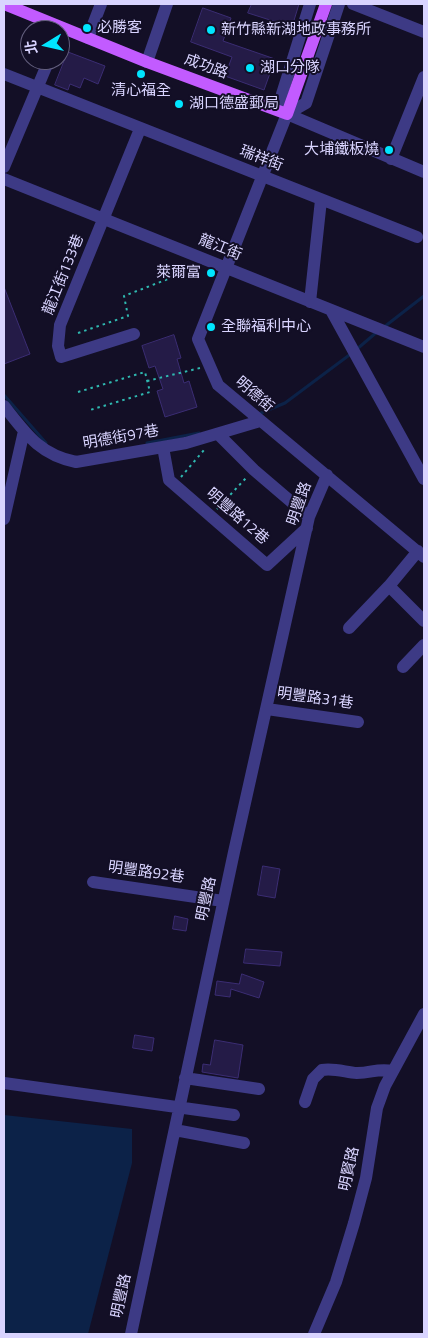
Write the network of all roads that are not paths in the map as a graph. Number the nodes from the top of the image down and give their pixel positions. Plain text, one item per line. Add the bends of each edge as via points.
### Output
1 (4, 4) edge
2 (102, 4) edge
3 (166, 4) edge
4 (310, 4) edge
5 (326, 4) edge
6 (339, 4) edge
7 (353, 4) edge
8 (38, 20) edge
9 (424, 32) edge
10 (70, 33) edge
11 (88, 38) junction
12 (147, 62) junction
13 (45, 70) edge
14 (4, 74) edge
15 (424, 77) edge
16 (37, 88) junction
17 (287, 114) junction
18 (140, 129) junction
19 (391, 159) junction
20 (4, 167) edge
21 (424, 172) edge
22 (262, 176) junction
23 (4, 179) edge
24 (321, 200) junction
25 (103, 219) junction
26 (417, 238) dead end
27 (225, 268) junction
28 (310, 302) junction
29 (331, 310) junction
30 (134, 334) dead end
31 (424, 348) edge
32 (4, 406) edge
33 (260, 422) junction
34 (24, 431) junction
35 (218, 434) junction
36 (163, 447) junction
37 (327, 475) junction
38 (424, 478) edge
39 (4, 519) edge
40 (308, 523) junction
41 (421, 554) edge
42 (389, 586) junction
43 (424, 621) edge
44 (349, 628) dead end
45 (424, 645) edge
46 (403, 667) dead end
47 (267, 709) junction
48 (358, 722) dead end
49 (94, 882) dead end
50 (223, 901) junction
51 (424, 1014) edge
52 (393, 1071) junction
53 (185, 1078) junction
54 (4, 1083) edge
55 (259, 1089) dead end
56 (305, 1102) dead end
57 (178, 1107) junction
58 (234, 1115) dead end
59 (175, 1130) junction
60 (244, 1143) dead end
61 (131, 1334) edge
62 (314, 1334) edge

1 - 8 main road, 成功路
2 - 11 street
3 - 12 street
4 - 17 street via 282,94
5 - 17 main road
6 - 17 street via 306,103
7 - 9 street
10 - 11 main road, 成功路
11 - 12 main road, 成功路
12 - 17 main road, 成功路
13 - 16 street
14 - 16 street, 瑞祥街
15 - 19 street
16 - 18 street, 瑞祥街
16 - 20 street
17 - 19 street, 成功路
17 - 22 street, 明德街
18 - 22 street, 瑞祥街
18 - 25 street
19 - 21 street, 成功路
22 - 24 street, 瑞祥街
22 - 27 street, 明德街
23 - 25 street, 龍江街
24 - 26 street, 瑞祥街
24 - 28 street
25 - 27 street, 龍江街
25 - 30 street, 龍江街133巷 via 60,325 58,346 61,357
27 - 28 street, 龍江街
27 - 33 street, 明德街 via 198,339 218,385
28 - 29 street, 龍江街
29 - 31 street, 龍江街
29 - 38 street
32 - 34 street, 明德街97巷
33 - 35 street, 明德街97巷
33 - 37 street, 明德街
34 - 36 street, 明德街97巷 via 50,454 76,462
34 - 39 street
35 - 36 street, 明德街97巷
35 - 40 street
36 - 40 street, 明豐路12巷 via 169,480 266,565
37 - 40 street, 明豐路
37 - 41 street, 明德街
40 - 47 street, 明豐路
41 - 42 street
42 - 43 street
42 - 44 street
45 - 46 street
47 - 48 street, 明豐路31巷
47 - 50 street, 明豐路
49 - 50 street, 明豐路92巷
50 - 53 street, 明豐路
51 - 52 street, 明賢路
52 - 56 street via 322,1070 313,1079
52 - 62 street, 明賢路 via 377,1108 366,1178 336,1282
53 - 55 street
53 - 57 street, 明豐路
54 - 57 street
57 - 58 street
57 - 59 street, 明豐路
59 - 60 street
59 - 61 street, 明豐路

